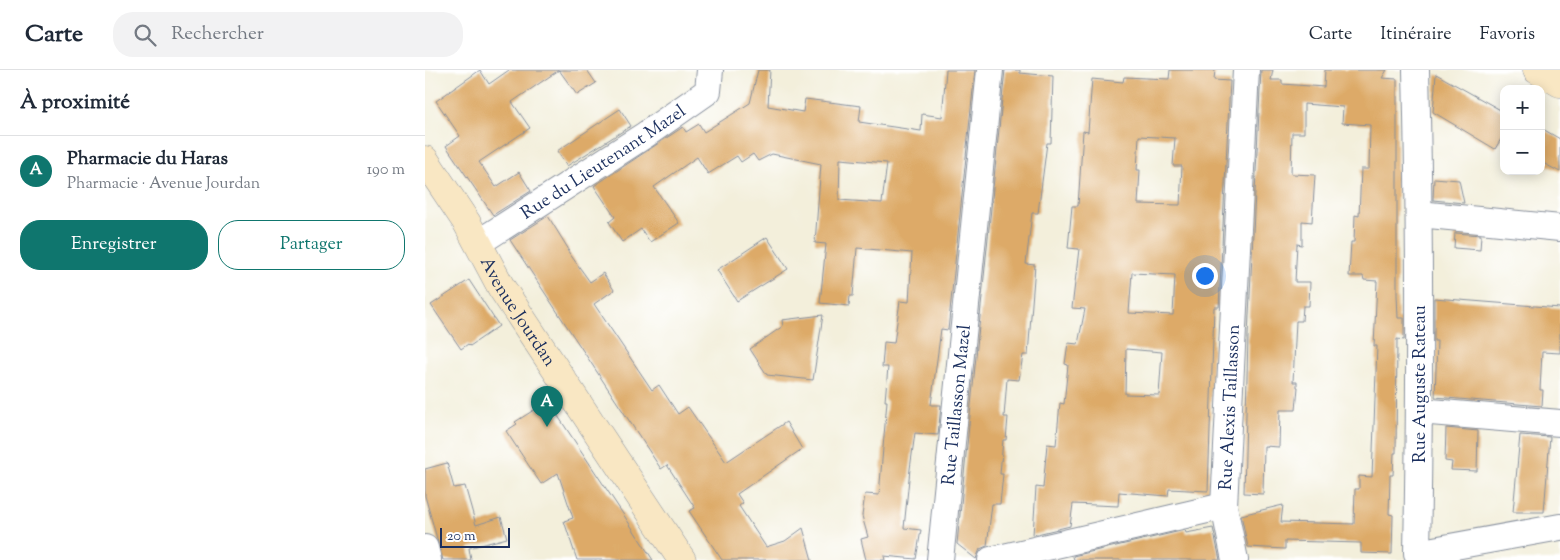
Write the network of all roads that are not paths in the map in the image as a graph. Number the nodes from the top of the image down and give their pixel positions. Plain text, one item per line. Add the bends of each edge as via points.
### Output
1 (711, 70) edge
2 (990, 70) edge
3 (1245, 70) edge
4 (1416, 70) edge
5 (1537, 70) edge
6 (1560, 83) edge
7 (425, 160) edge
8 (1419, 214) junction
9 (1560, 228) edge
10 (478, 243) junction
11 (1419, 411) junction
12 (1560, 422) edge
13 (1224, 506) junction
14 (1560, 527) edge
15 (425, 548) edge
16 (428, 560) edge
17 (682, 560) edge
18 (941, 560) edge
19 (991, 560) edge
20 (1235, 560) edge

1 - 10 street, Rue du Lieutenant Mazel via 708,90 645,135
2 - 18 street, Rue Taillasson Mazel
3 - 13 street, Rue Alexis Taillasson
4 - 8 street, Rue Auguste Rateau
5 - 6 main road
7 - 10 main road, Avenue Jourdan
8 - 9 street
8 - 11 street, Rue Auguste Rateau
10 - 17 main road, Avenue Jourdan via 501,287
11 - 12 street
11 - 14 street, Rue Auguste Rateau via 1417,553
13 - 19 street, Rue Alexis Taillasson
13 - 20 street
15 - 16 street

